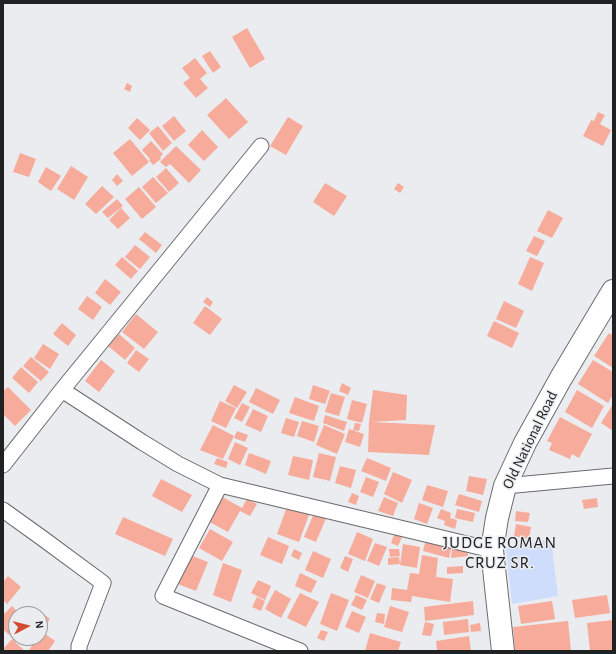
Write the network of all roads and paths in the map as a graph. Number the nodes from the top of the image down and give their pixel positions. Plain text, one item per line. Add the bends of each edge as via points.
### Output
1 (261, 146) dead end
2 (613, 291) edge
3 (62, 390) junction
4 (3, 465) edge
5 (613, 476) edge
6 (220, 485) junction
7 (505, 486) junction
8 (3, 510) edge
9 (492, 550) junction
10 (78, 651) edge
11 (300, 651) edge
12 (503, 651) edge

1 - 3 street
2 - 7 main road, Old National Road via 532,430
3 - 4 street
3 - 6 street via 178,464
5 - 7 street
6 - 9 street
6 - 11 street via 163,596
7 - 9 main road, Old National Road
8 - 10 street via 103,583
9 - 12 main road, Old National Road

